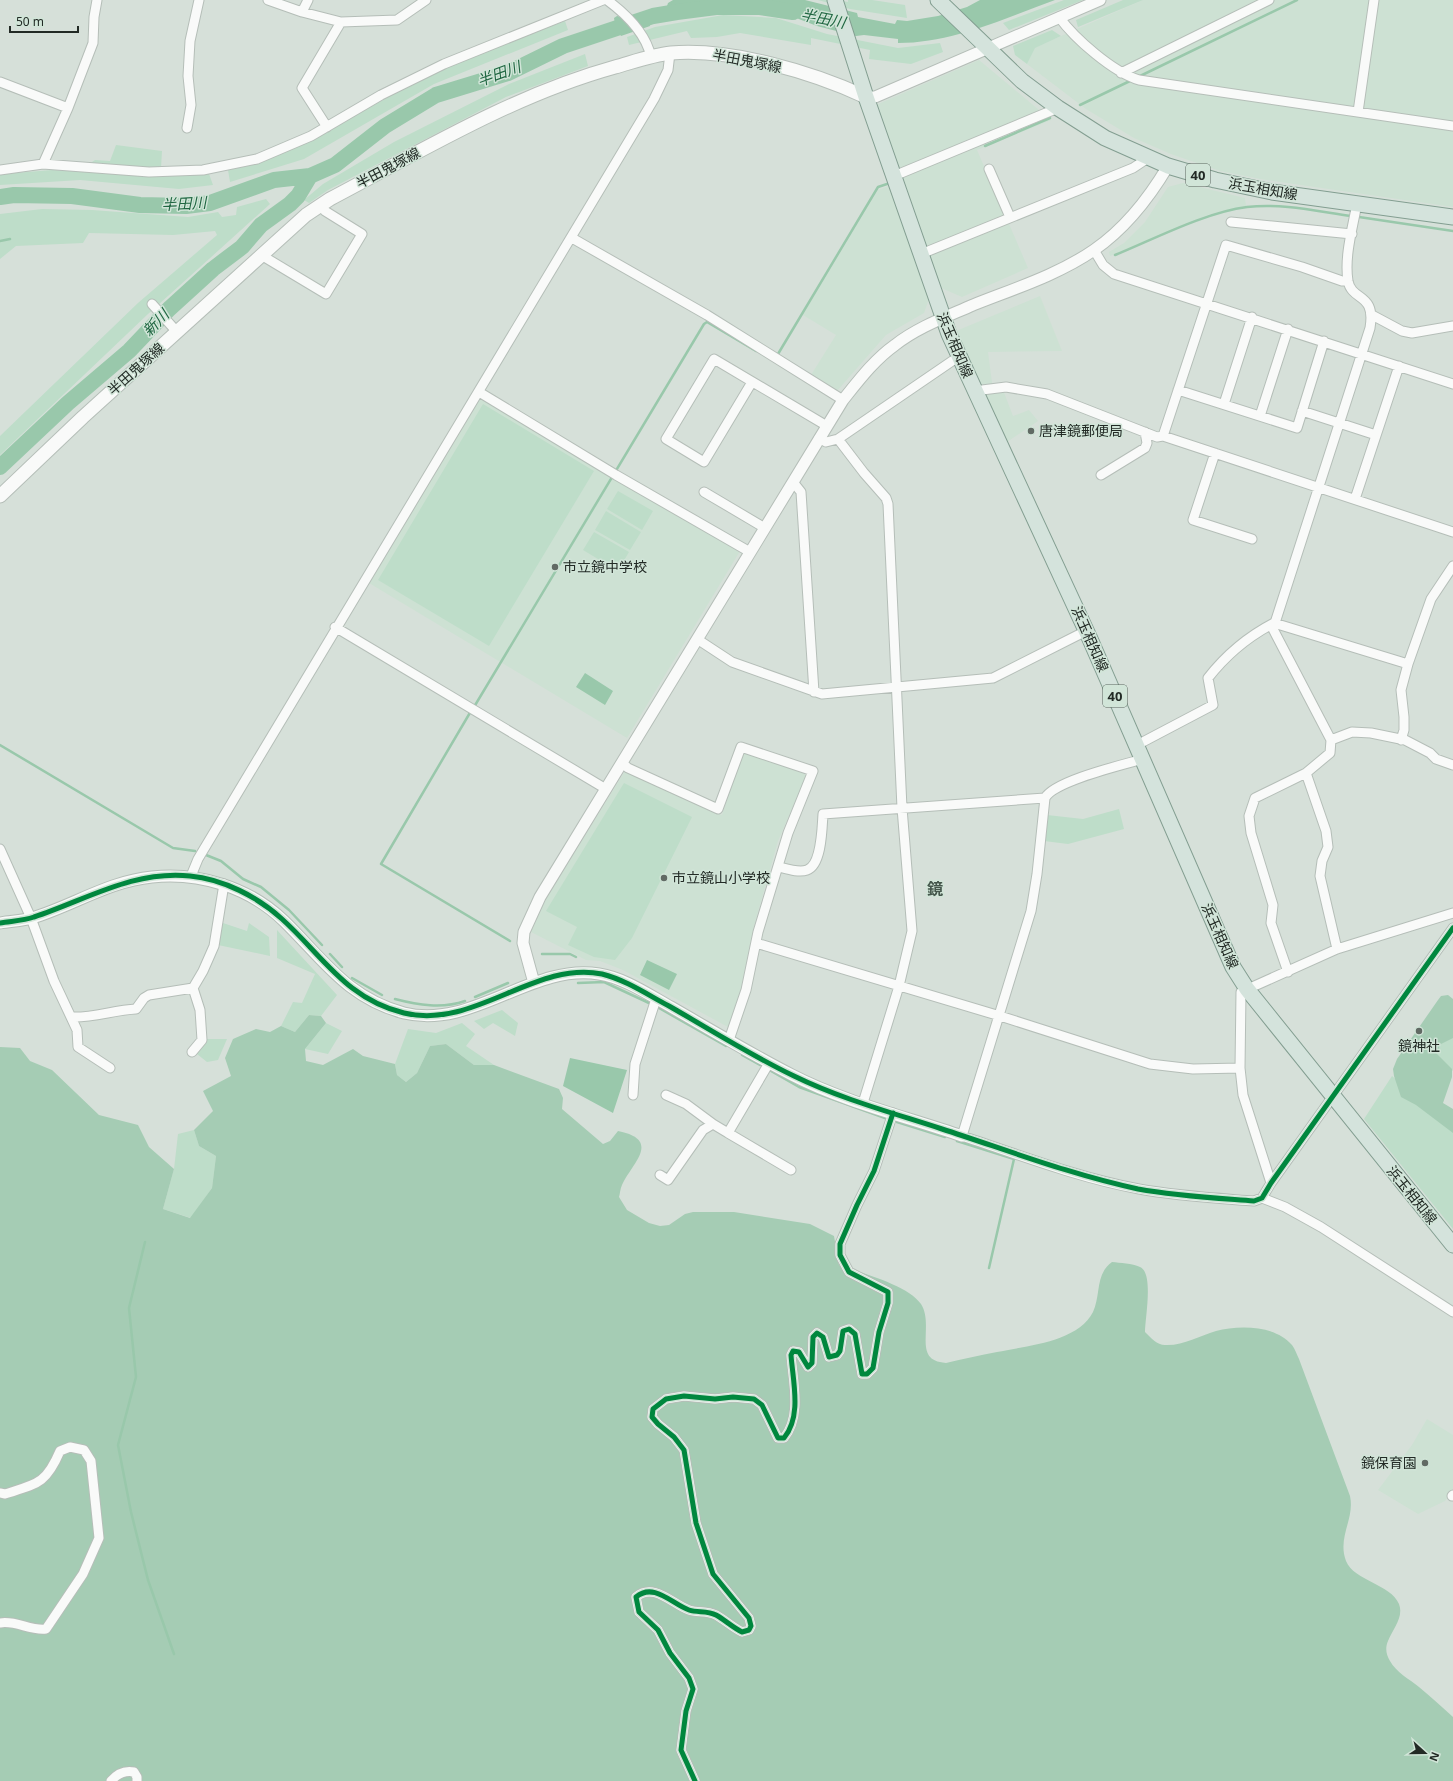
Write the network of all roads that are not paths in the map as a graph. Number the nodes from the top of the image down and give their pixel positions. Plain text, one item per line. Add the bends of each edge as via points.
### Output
1 (97, 0) edge
2 (199, 0) edge
3 (268, 0) edge
4 (308, 0) edge
5 (426, 0) edge
6 (604, 0) edge
7 (607, 0) edge
8 (835, 0) edge
9 (938, 0) edge
10 (1100, 0) edge
11 (1269, 0) edge
12 (1374, 0) edge
13 (302, 12) junction
14 (1059, 17) junction
15 (341, 22) junction
16 (983, 45) junction
17 (670, 53) junction
18 (651, 57) junction
19 (1121, 73) junction
20 (0, 82) edge
21 (866, 97) junction
22 (68, 108) junction
23 (1058, 108) junction
24 (1358, 112) junction
25 (1453, 126) edge
26 (327, 127) junction
27 (187, 128) dead end
28 (1148, 158) junction
29 (43, 164) junction
30 (1168, 166) junction
31 (989, 169) dead end
32 (0, 170) edge
33 (894, 176) junction
34 (1357, 203) junction
35 (321, 205) junction
36 (1010, 217) junction
37 (1453, 217) edge
38 (1231, 222) dead end
39 (1352, 234) junction
40 (572, 238) junction
41 (1094, 250) junction
42 (920, 254) junction
43 (261, 255) junction
44 (1348, 282) junction
45 (1207, 302) junction
46 (152, 304) dead end
47 (1372, 316) junction
48 (1252, 317) junction
49 (942, 318) junction
50 (1453, 326) edge
51 (1288, 329) junction
52 (175, 330) junction
53 (1324, 341) junction
54 (1362, 354) junction
55 (958, 357) junction
56 (1399, 366) junction
57 (752, 382) junction
58 (1453, 384) edge
59 (1178, 390) junction
60 (974, 391) junction
61 (479, 392) junction
62 (843, 400) junction
63 (1224, 404) junction
64 (1302, 411) junction
65 (1260, 416) junction
66 (1340, 423) junction
67 (827, 426) junction
68 (1145, 432) junction
69 (1376, 435) junction
70 (1163, 436) junction
71 (819, 438) junction
72 (838, 439) junction
73 (1216, 453) junction
74 (1101, 475) dead end
75 (793, 482) junction
76 (1319, 487) junction
77 (704, 492) dead end
78 (0, 496) edge
79 (1355, 499) junction
80 (765, 528) junction
81 (1453, 532) edge
82 (1252, 539) dead end
83 (750, 552) junction
84 (1453, 566) edge
85 (1274, 623) junction
86 (335, 627) junction
87 (1086, 631) junction
88 (697, 639) junction
89 (1408, 664) junction
90 (896, 687) junction
91 (814, 692) junction
92 (1332, 740) junction
93 (1401, 740) junction
94 (1137, 745) junction
95 (1143, 759) junction
96 (622, 763) junction
97 (1453, 765) edge
98 (1306, 773) junction
99 (606, 789) junction
100 (1045, 798) junction
101 (902, 808) junction
102 (0, 849) edge
103 (779, 867) junction
104 (191, 876) junction
105 (224, 884) junction
106 (1453, 913) edge
107 (31, 918) junction
108 (0, 923) edge
109 (1453, 928) edge
110 (756, 943) junction
111 (1337, 949) junction
112 (1288, 972) junction
113 (534, 983) junction
114 (899, 986) junction
115 (193, 988) junction
116 (1247, 989) junction
117 (656, 999) junction
118 (1000, 1016) junction
119 (72, 1017) junction
120 (729, 1040) junction
121 (192, 1052) dead end
122 (769, 1063) junction
123 (110, 1068) dead end
124 (1240, 1068) junction
125 (633, 1095) dead end
126 (666, 1095) dead end
127 (1332, 1097) junction
128 (863, 1103) junction
129 (893, 1113) junction
130 (713, 1124) junction
131 (728, 1133) junction
132 (962, 1136) junction
133 (791, 1170) dead end
134 (660, 1174) dead end
135 (1271, 1183) junction
136 (1262, 1198) junction
137 (1453, 1245) edge
138 (1440, 1304) junction
139 (1453, 1304) edge
140 (1453, 1312) edge
141 (0, 1493) edge
142 (0, 1623) edge
143 (111, 1781) edge
144 (137, 1781) edge
145 (695, 1781) edge

1 - 22 street via 93,43
2 - 27 street via 190,41 188,76 191,104
3 - 13 street
4 - 13 street
5 - 15 street via 397,20
6 - 26 street via 444,64 381,95
7 - 18 street via 620,10 648,43
8 - 21 main road, 浜玉相知線 / 40
9 - 16 main road, 浜玉相知線 / 40
10 - 14 street
11 - 19 street
12 - 24 street
13 - 15 street
14 - 16 street
14 - 19 street via 1069,31
15 - 26 street via 302,88
16 - 21 street via 874,96
16 - 23 main road, 浜玉相知線 / 40 via 1022,81
17 - 18 main road, 半田鬼塚線
17 - 21 main road, 半田鬼塚線 via 729,55 814,75
17 - 40 street via 668,70 654,99
18 - 35 main road, 半田鬼塚線 via 587,75 506,106
19 - 24 street via 1135,79
20 - 22 street
21 - 33 main road, 浜玉相知線 / 40
22 - 29 street
23 - 28 main road, 浜玉相知線 / 40 via 1105,138
23 - 33 street
24 - 25 street
26 - 29 street via 257,159 204,170 149,172
28 - 30 main road, 浜玉相知線 / 40
28 - 36 street via 1133,168
29 - 32 street
30 - 34 main road, 浜玉相知線 / 40 via 1215,180 1265,190
30 - 41 street via 1153,191 1134,214 1115,234
31 - 36 street
33 - 42 main road, 浜玉相知線 / 40
34 - 37 main road, 浜玉相知線 / 40
34 - 39 street
35 - 43 main road, 半田鬼塚線
35 - 43 street via 324,211 362,234 326,294
36 - 42 street
38 - 39 street
39 - 44 street via 1348,256
40 - 61 street
40 - 62 street via 707,315
41 - 45 street via 1103,265 1114,274
41 - 49 street via 1053,272
42 - 49 main road, 浜玉相知線 / 40
43 - 52 main road, 半田鬼塚線
44 - 45 street via 1226,246
44 - 47 street via 1370,305
45 - 48 street
45 - 59 street
46 - 52 street
47 - 50 street via 1402,331 1412,333
47 - 54 street
48 - 51 street
48 - 63 street
49 - 55 main road, 浜玉相知線 / 40
49 - 62 street via 895,344 875,361
51 - 53 street
51 - 65 street
52 - 78 main road, 半田鬼塚線
53 - 54 street
53 - 64 street
54 - 56 street
54 - 66 street
55 - 60 main road, 浜玉相知線 / 40
55 - 72 street
56 - 58 street
56 - 69 street
57 - 57 street via 714,359 666,439 704,462
57 - 67 street
59 - 63 street
59 - 70 street
60 - 68 street via 1006,387 1047,394
60 - 87 main road, 浜玉相知線 / 40
61 - 83 street
61 - 86 street
62 - 67 street
63 - 65 street
64 - 65 street via 1297,428
64 - 66 street
66 - 69 street
66 - 76 street
67 - 71 street
68 - 70 street via 1157,437
68 - 74 street via 1145,448
69 - 79 street
70 - 73 street
71 - 72 street via 826,442
71 - 75 street
72 - 90 street via 886,498 888,504
73 - 76 street
73 - 82 street via 1193,520
75 - 80 street
75 - 91 street via 801,492
76 - 79 street
76 - 85 street
77 - 80 street
79 - 81 street
80 - 83 street
83 - 88 street
84 - 89 street via 1431,599
85 - 89 street
85 - 92 street via 1273,629
85 - 94 street via 1224,658 1208,678 1213,705
86 - 99 street
86 - 104 street via 198,859
87 - 90 street via 992,678
87 - 94 main road, 浜玉相知線 / 40
88 - 91 street via 732,662
88 - 96 street
89 - 93 street via 1401,690 1404,716
90 - 91 street via 822,694
90 - 101 street
92 - 93 street via 1352,732 1371,733
92 - 98 street via 1330,753
93 - 97 street
94 - 95 main road, 浜玉相知線 / 40
95 - 100 street via 1061,784
95 - 116 main road, 浜玉相知線 / 40 via 1233,967
96 - 99 street
96 - 103 street via 718,809 741,747 813,771 788,833
98 - 111 street via 1326,831 1328,847 1322,861 1320,876
98 - 112 street via 1255,798 1249,816 1251,833 1273,905 1271,923
99 - 113 street via 540,898 524,932 523,943
100 - 101 street
100 - 118 street via 1031,911
101 - 103 street via 823,814 821,842 809,870
101 - 114 street via 912,931
102 - 107 street
103 - 110 street
104 - 105 street
104 - 107 street via 151,877 120,883
105 - 113 street via 259,900 277,914 340,980 356,992 406,1014 432,1016 462,1011
105 - 115 street via 214,946
106 - 111 street
107 - 108 street
107 - 119 street via 54,981
109 - 127 street
110 - 114 street
110 - 120 street via 746,990
111 - 112 street
112 - 116 street
113 - 117 street via 561,975 588,973 620,980
114 - 118 street
114 - 128 street
115 - 119 street via 149,994 136,1008 115,1010 85,1018
115 - 121 street via 200,1010 202,1040
116 - 124 street via 1240,995
116 - 127 main road, 浜玉相知線 / 40
117 - 120 street
117 - 125 street via 635,1064
118 - 124 street via 1150,1064 1193,1069
118 - 132 street
119 - 123 street via 77,1030 78,1047
120 - 122 street
122 - 128 street via 794,1076
122 - 131 street
124 - 135 street via 1243,1095
126 - 130 street via 686,1104
127 - 135 street
127 - 137 main road, 浜玉相知線 / 40
128 - 129 street
129 - 132 street
129 - 145 street via 874,1171 840,1244 840,1255 849,1272 888,1292 888,1303 879,1332 873,1368 867,1374 862,1374 855,1334 849,1329 843,1331 837,1355 829,1357 823,1337 817,1333 813,1337 812,1364 808,1367 799,1352 793,1350 791,1355 795,1396 794,1421 784,1438 778,1438 762,1405 754,1399 733,1397 715,1400 684,1396 666,1399 653,1409 652,1417 674,1436 684,1450 696,1523 714,1574 749,1618 751,1626 749,1630 742,1632 715,1614 690,1611 651,1591 641,1592 636,1597 638,1612 658,1630 670,1653 689,1678 693,1689 686,1711 681,1750
130 - 131 street
130 - 134 street via 703,1130 668,1180
131 - 133 street
132 - 136 street via 1074,1172 1138,1189 1198,1197 1254,1201
135 - 136 street
136 - 138 street via 1285,1207 1321,1227
138 - 139 street
138 - 140 street
141 - 142 street via 38,1483 53,1468 60,1451 70,1447 84,1450 91,1461 99,1538 83,1574 46,1629 38,1630 19,1623
143 - 144 street via 116,1775 126,1771 134,1772

